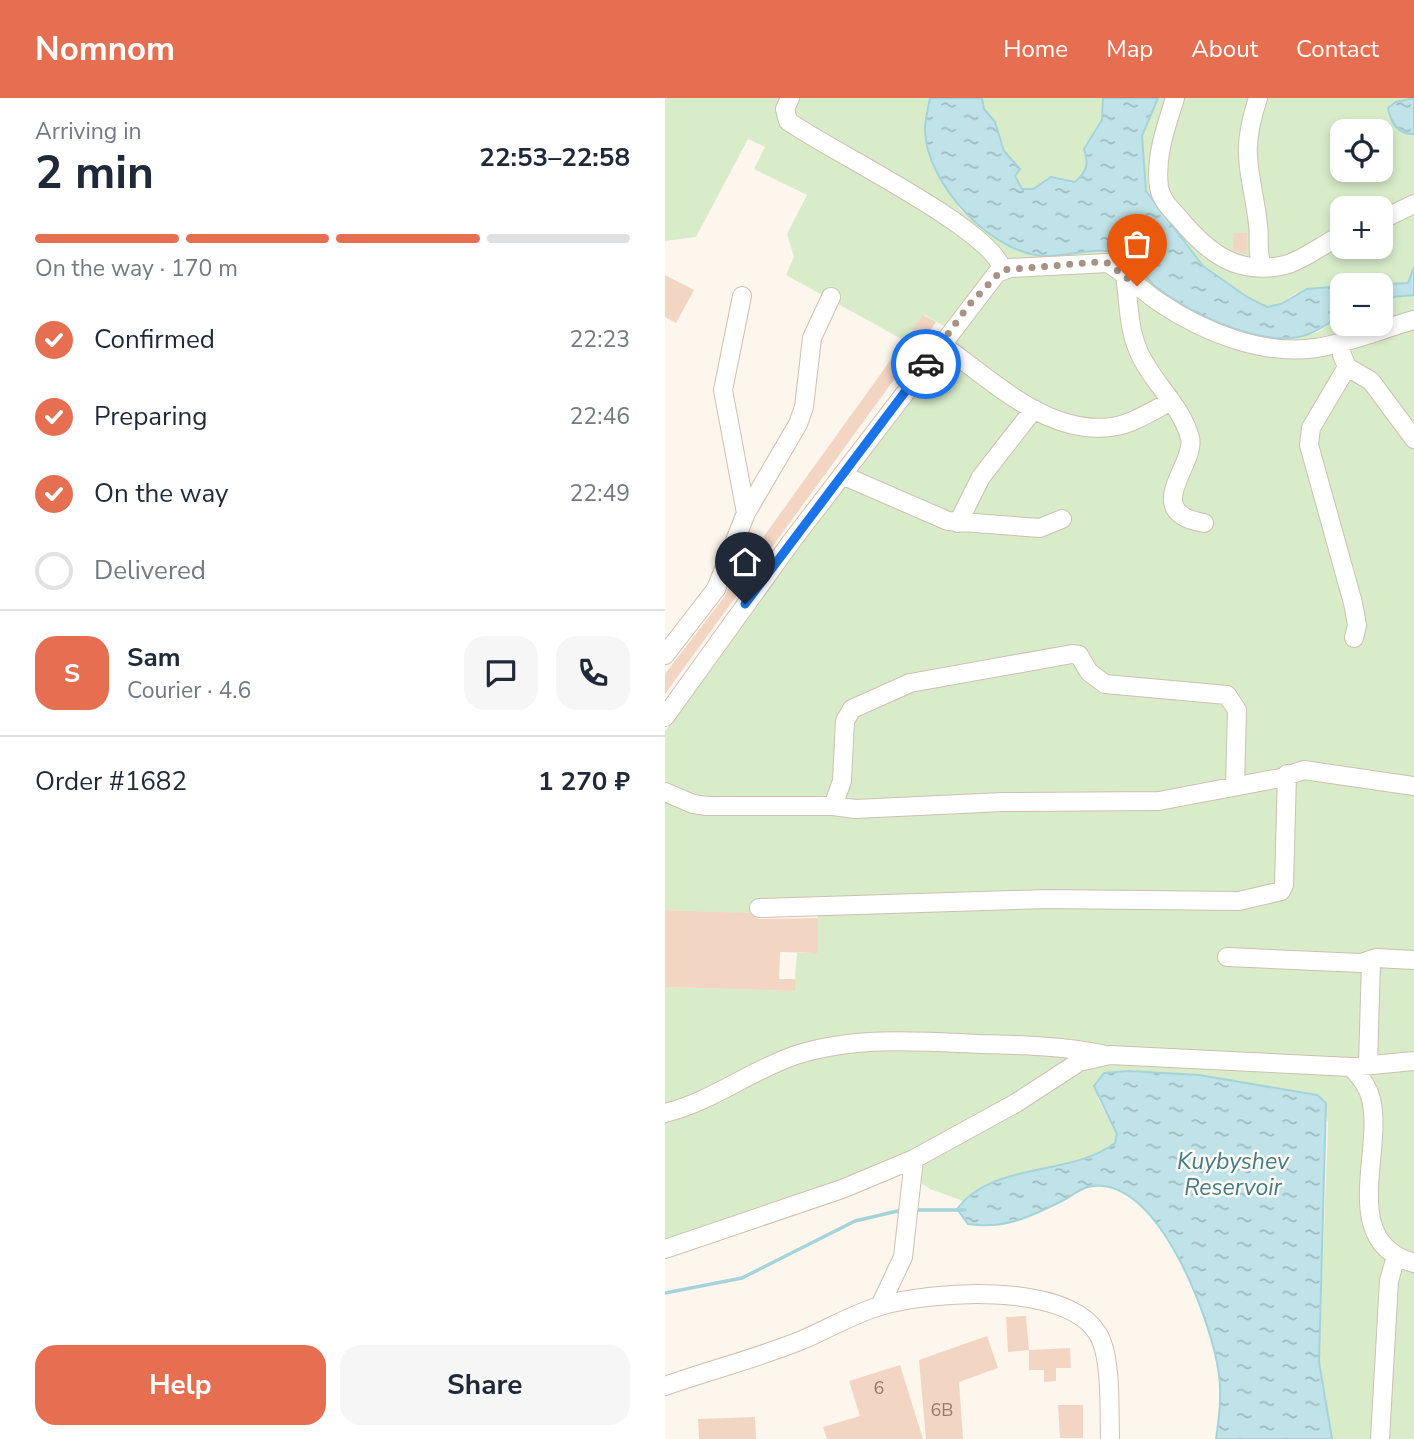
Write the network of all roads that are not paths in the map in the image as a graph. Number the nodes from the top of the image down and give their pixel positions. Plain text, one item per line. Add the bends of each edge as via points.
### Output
1 (790, 98) edge
2 (1175, 98) edge
3 (1258, 98) edge
4 (1414, 204) edge
5 (1393, 214) edge
6 (1330, 242) edge
7 (1263, 267) junction
8 (1002, 270) junction
9 (1125, 276) junction
10 (742, 296) dead end
11 (831, 297) dead end
12 (1414, 320) edge
13 (1338, 342) junction
14 (941, 344) junction
15 (1347, 367) junction
16 (1171, 401) junction
17 (1034, 409) junction
18 (1414, 439) edge
19 (842, 475) junction
20 (746, 513) junction
21 (1062, 519) dead end
22 (958, 523) junction
23 (1204, 523) dead end
24 (1355, 638) dead end
25 (665, 655) edge
26 (665, 717) edge
27 (1287, 774) junction
28 (1235, 786) junction
29 (1414, 786) edge
30 (665, 792) edge
31 (833, 806) junction
32 (759, 908) dead end
33 (1227, 957) dead end
34 (1414, 960) edge
35 (1371, 961) junction
36 (1110, 1055) junction
37 (1414, 1061) edge
38 (1360, 1066) junction
39 (665, 1114) edge
40 (913, 1159) junction
41 (665, 1249) edge
42 (1396, 1256) junction
43 (1414, 1263) edge
44 (880, 1306) junction
45 (665, 1385) edge
46 (1110, 1439) edge
47 (1380, 1439) edge

1 - 8 street via 785,109 788,121 967,231 995,254
2 - 7 street via 1159,151 1163,200 1203,246 1229,261
3 - 7 street via 1246,156
4 - 5 street
6 - 7 street via 1289,264
8 - 9 street via 1098,262 1108,263
8 - 14 street
9 - 13 street via 1160,303 1236,339 1283,349
9 - 16 street via 1128,315 1138,351
10 - 20 street via 723,390
11 - 20 street via 812,338 798,424
12 - 13 street
13 - 15 street
14 - 17 street
14 - 19 street
15 - 18 street via 1371,381
15 - 24 street via 1311,428 1309,445 1353,603
16 - 17 street via 1115,426 1072,423
16 - 23 street via 1192,445 1175,481 1176,506 1182,516
17 - 22 street via 981,477
19 - 22 street
19 - 26 street
20 - 25 street via 716,589
21 - 22 street via 1039,528
27 - 28 street
27 - 29 street via 1304,770
27 - 32 street via 1286,877 1281,891 1261,898
28 - 31 street via 1159,801
28 - 31 street via 1237,710 1227,695 1105,684 1089,672 1079,655 1072,654 910,683 852,709 845,722 842,780
30 - 31 street via 707,806
33 - 35 street
34 - 35 street
35 - 38 street
36 - 38 street
36 - 39 street via 1069,1047 902,1042 843,1045 796,1055
36 - 40 street via 1079,1062 1016,1103
37 - 38 street
38 - 42 street via 1371,1099 1369,1220
40 - 41 street via 842,1189
40 - 44 street via 903,1257
42 - 43 street
42 - 47 street via 1389,1282
44 - 45 street via 799,1341
44 - 46 street via 963,1295 1010,1295 1065,1308 1086,1320 1098,1334 1104,1354

